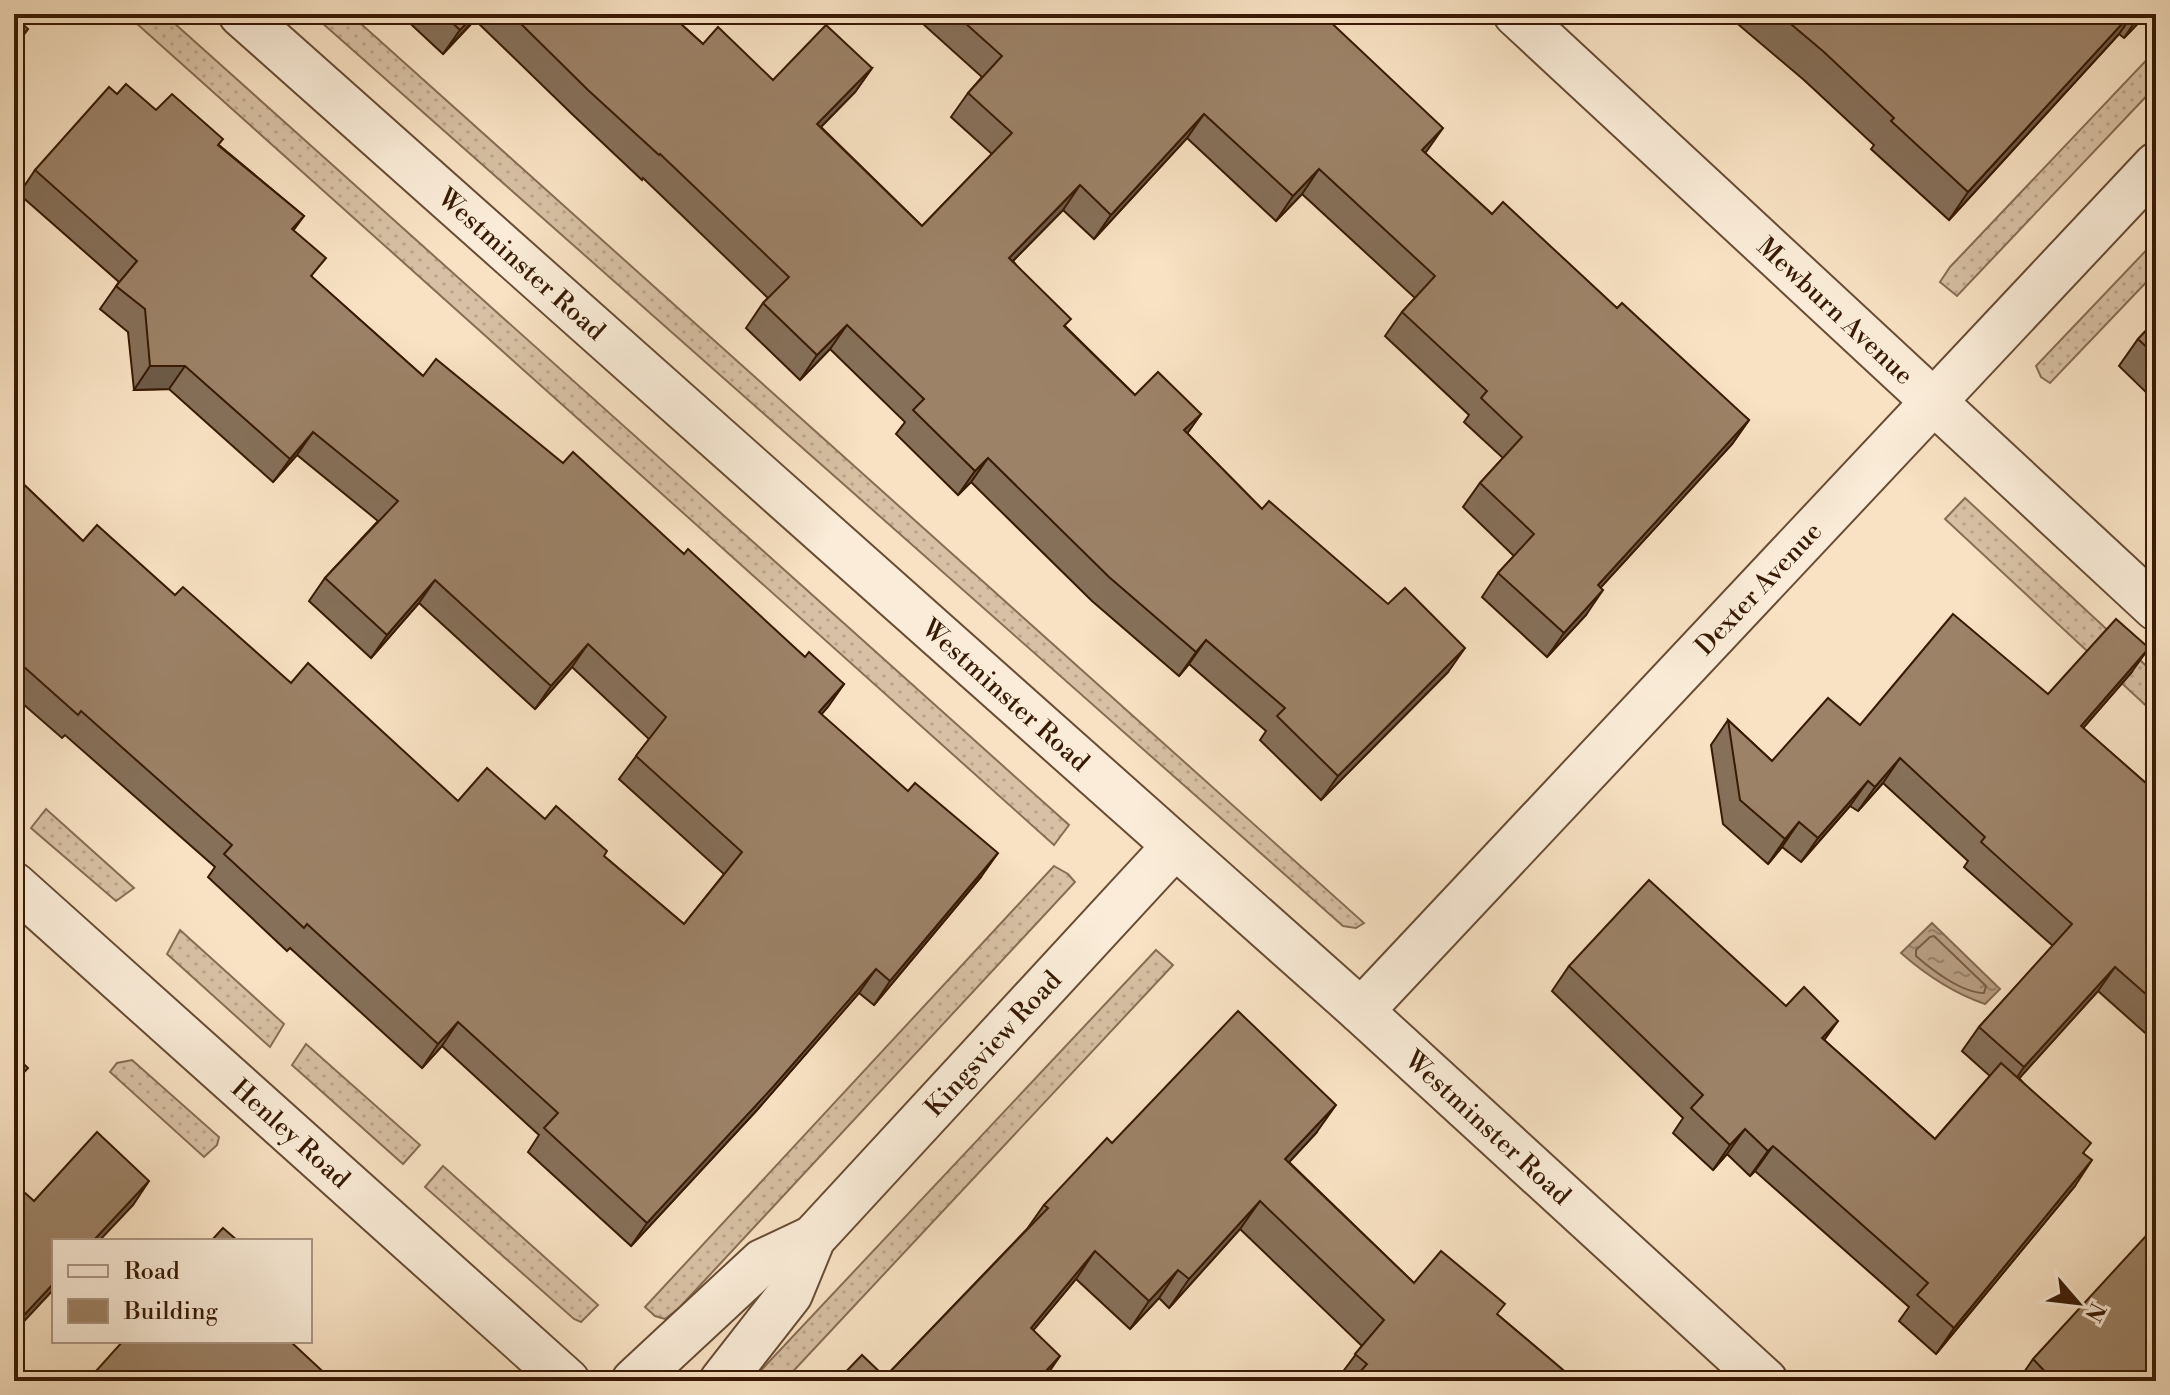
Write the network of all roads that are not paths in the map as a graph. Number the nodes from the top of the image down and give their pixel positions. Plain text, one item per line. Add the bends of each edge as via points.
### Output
1 (241, 14) edge
2 (1516, 14) edge
3 (2156, 165) edge
4 (1934, 400) junction
5 (2156, 608) edge
6 (1174, 847) junction
7 (14, 885) edge
8 (1361, 1011) junction
9 (813, 1238) junction
10 (567, 1381) edge
11 (634, 1381) edge
12 (722, 1381) edge
13 (1765, 1381) edge

1 - 6 street, Westminster Road
2 - 4 street, Mewburn Avenue
3 - 4 street, Dexter Avenue
4 - 5 street, Mewburn Avenue
4 - 8 street, Dexter Avenue
6 - 8 street, Westminster Road
6 - 9 street, Kingsview Road
7 - 10 street, Henley Road
8 - 13 street, Westminster Road
9 - 11 street, Kingsview Road via 762,1262
9 - 12 street, Kingsview Road via 790,1294

